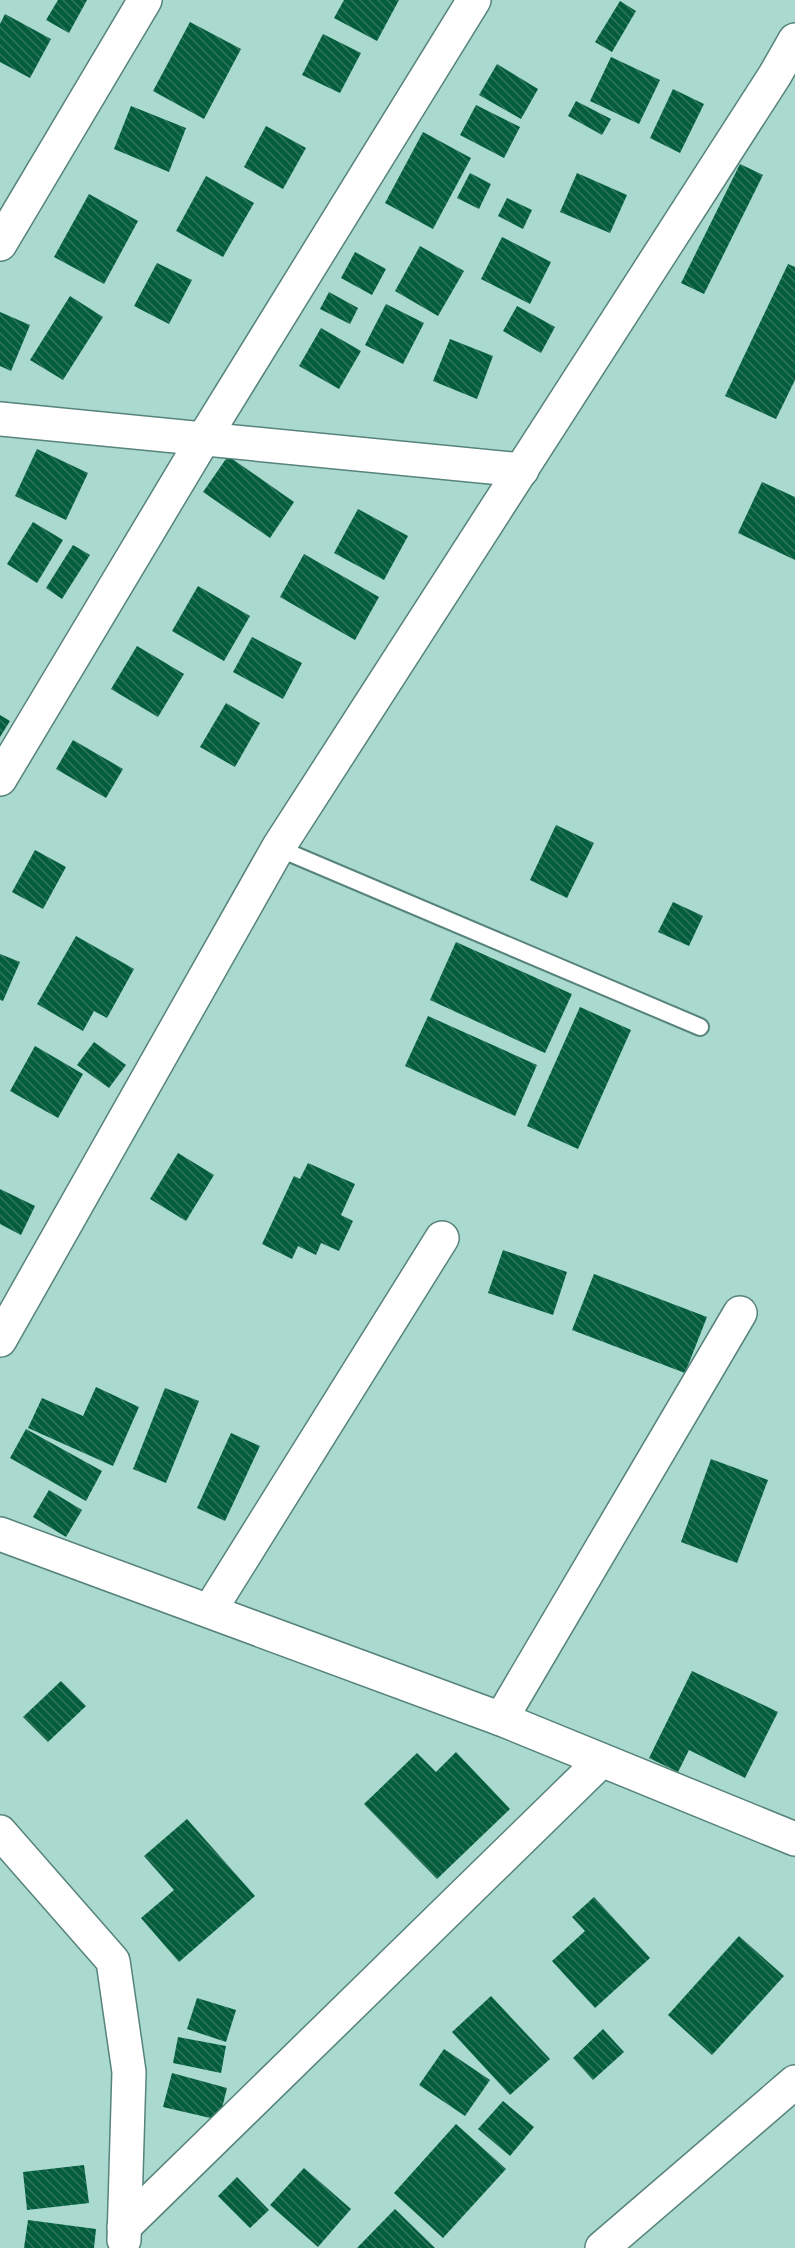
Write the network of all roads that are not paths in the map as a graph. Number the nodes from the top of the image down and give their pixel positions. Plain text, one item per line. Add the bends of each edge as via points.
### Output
1 (145, 0) edge
2 (474, 0) edge
3 (795, 40) edge
4 (0, 244) edge
5 (0, 418) edge
6 (204, 438) junction
7 (522, 470) junction
8 (0, 779) edge
9 (278, 848) junction
10 (700, 1027) dead end
11 (442, 1238) dead end
12 (740, 1313) dead end
13 (0, 1340) edge
14 (0, 1533) edge
15 (210, 1610) junction
16 (501, 1719) junction
17 (601, 1761) junction
18 (0, 1832) edge
19 (795, 1839) edge
20 (795, 2082) edge
21 (124, 2238) edge
22 (602, 2248) edge

1 - 4 street
2 - 6 street
3 - 7 street
5 - 6 street
6 - 7 street
6 - 8 street
7 - 9 street
9 - 10 lane
9 - 13 street
11 - 15 street
12 - 16 street
14 - 15 street
15 - 16 street
16 - 17 street
17 - 19 street
17 - 21 street
18 - 21 street via 113,1961 129,2072
20 - 22 street

